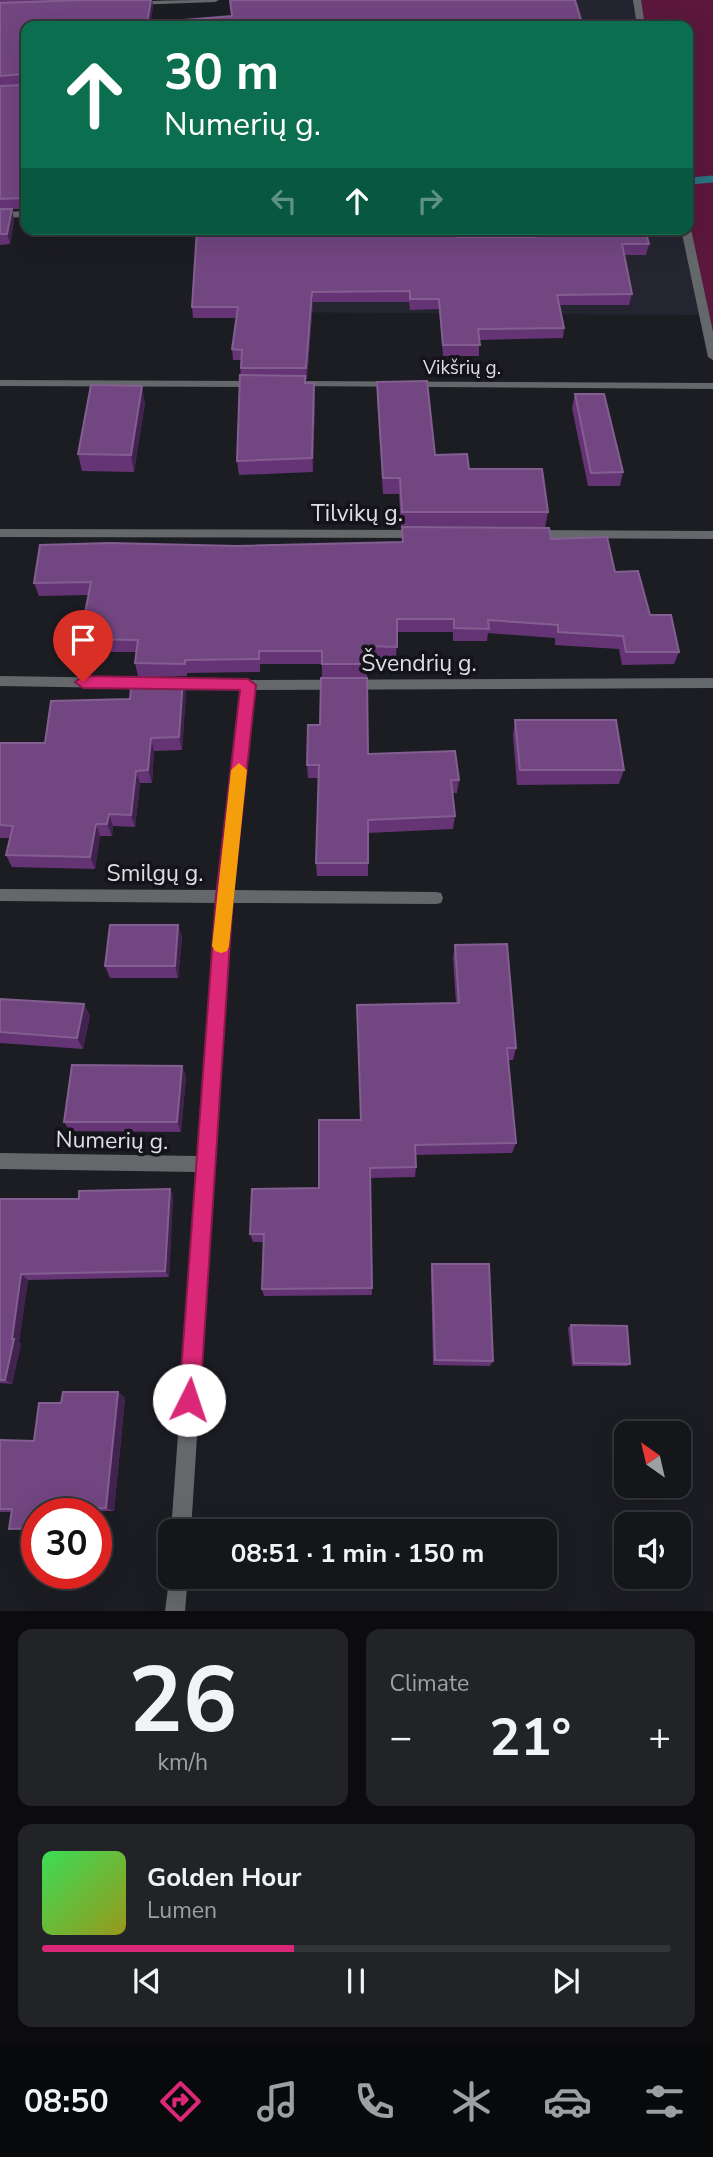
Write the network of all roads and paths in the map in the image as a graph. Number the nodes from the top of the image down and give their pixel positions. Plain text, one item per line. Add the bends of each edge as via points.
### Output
1 (215, 0) edge
2 (637, 0) edge
3 (125, 4) edge
4 (640, 21) edge
5 (21, 214) edge
6 (0, 215) edge
7 (687, 235) edge
8 (713, 357) edge
9 (0, 383) edge
10 (266, 384) edge
11 (280, 384) edge
12 (713, 386) edge
13 (0, 533) edge
14 (437, 534) edge
15 (520, 534) edge
16 (713, 535) edge
17 (0, 681) edge
18 (713, 683) edge
19 (248, 685) junction
20 (0, 895) edge
21 (224, 896) junction
22 (436, 898) dead end
23 (0, 1161) edge
24 (205, 1164) junction
25 (182, 1519) edge
26 (177, 1589) edge
27 (175, 1611) edge

1 - 3 street
2 - 4 street
5 - 6 street
7 - 8 street
9 - 10 street
11 - 12 street, Vikšrių g.
13 - 14 street, Tilvikų g.
15 - 16 street
17 - 19 street, Švendrių g.
18 - 19 street, Švendrių g.
19 - 21 street
20 - 21 street, Smilgų g.
21 - 22 street, Smilgų g.
21 - 24 street
23 - 24 street, Numerių g.
24 - 25 street
26 - 27 street

